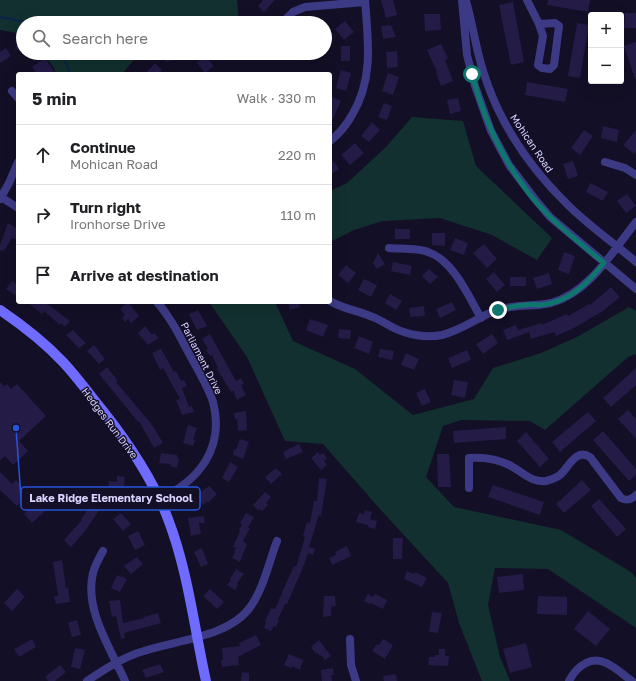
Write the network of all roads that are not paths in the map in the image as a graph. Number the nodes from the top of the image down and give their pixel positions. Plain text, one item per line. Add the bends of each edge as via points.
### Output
1 (462, 0) edge
2 (466, 0) edge
3 (528, 0) edge
4 (365, 1) edge
5 (289, 16) edge
6 (539, 24) junction
7 (12, 91) dead end
8 (16, 96) edge
9 (332, 139) edge
10 (605, 162) dead end
11 (16, 167) edge
12 (636, 175) edge
13 (1, 198) edge
14 (16, 207) edge
15 (636, 222) edge
16 (617, 246) junction
17 (389, 248) dead end
18 (636, 262) edge
19 (604, 263) junction
20 (636, 289) edge
21 (332, 302) edge
22 (159, 304) edge
23 (0, 310) edge
24 (481, 318) junction
25 (469, 488) dead end
26 (636, 495) edge
27 (159, 499) junction
28 (277, 541) dead end
29 (102, 551) dead end
30 (198, 636) junction
31 (350, 639) dead end
32 (116, 663) junction
33 (87, 681) edge
34 (125, 681) edge
35 (206, 681) edge
36 (356, 681) edge
37 (569, 681) edge
38 (632, 681) edge

1 - 19 street via 467,55 485,117 500,150 546,213
2 - 16 street, Mohican Road via 484,74 513,137 537,171 569,206
3 - 6 street
4 - 5 street via 305,7
4 - 9 street via 369,51 366,81 358,107
6 - 6 street via 543,36 538,65 550,69 554,65 560,26 555,23
7 - 8 street
10 - 12 street via 625,168
11 - 13 street
13 - 14 street
15 - 16 street
16 - 18 street, Mohican Road
16 - 19 street
17 - 24 street via 428,251 440,257 451,268
19 - 20 street
19 - 24 street via 582,288 563,299 540,305 514,306
21 - 24 street via 416,335 443,335
22 - 27 street, Parliament Drive via 171,320 213,401 216,421 212,448 200,470 180,487
23 - 27 street, Hedges Run Drive via 43,343 76,377 129,445
25 - 26 street via 469,458 498,460 528,477 546,481 559,476 575,458 583,454 590,457 621,498 629,500
27 - 30 street, Hedges Run Drive via 184,570
28 - 30 street via 258,596 248,610 228,626
29 - 32 street via 93,574 92,592 100,626
30 - 32 street via 143,651
30 - 35 street, Hedges Run Drive
31 - 36 street
32 - 33 street
32 - 34 street
37 - 38 street via 577,669 596,660 606,663

